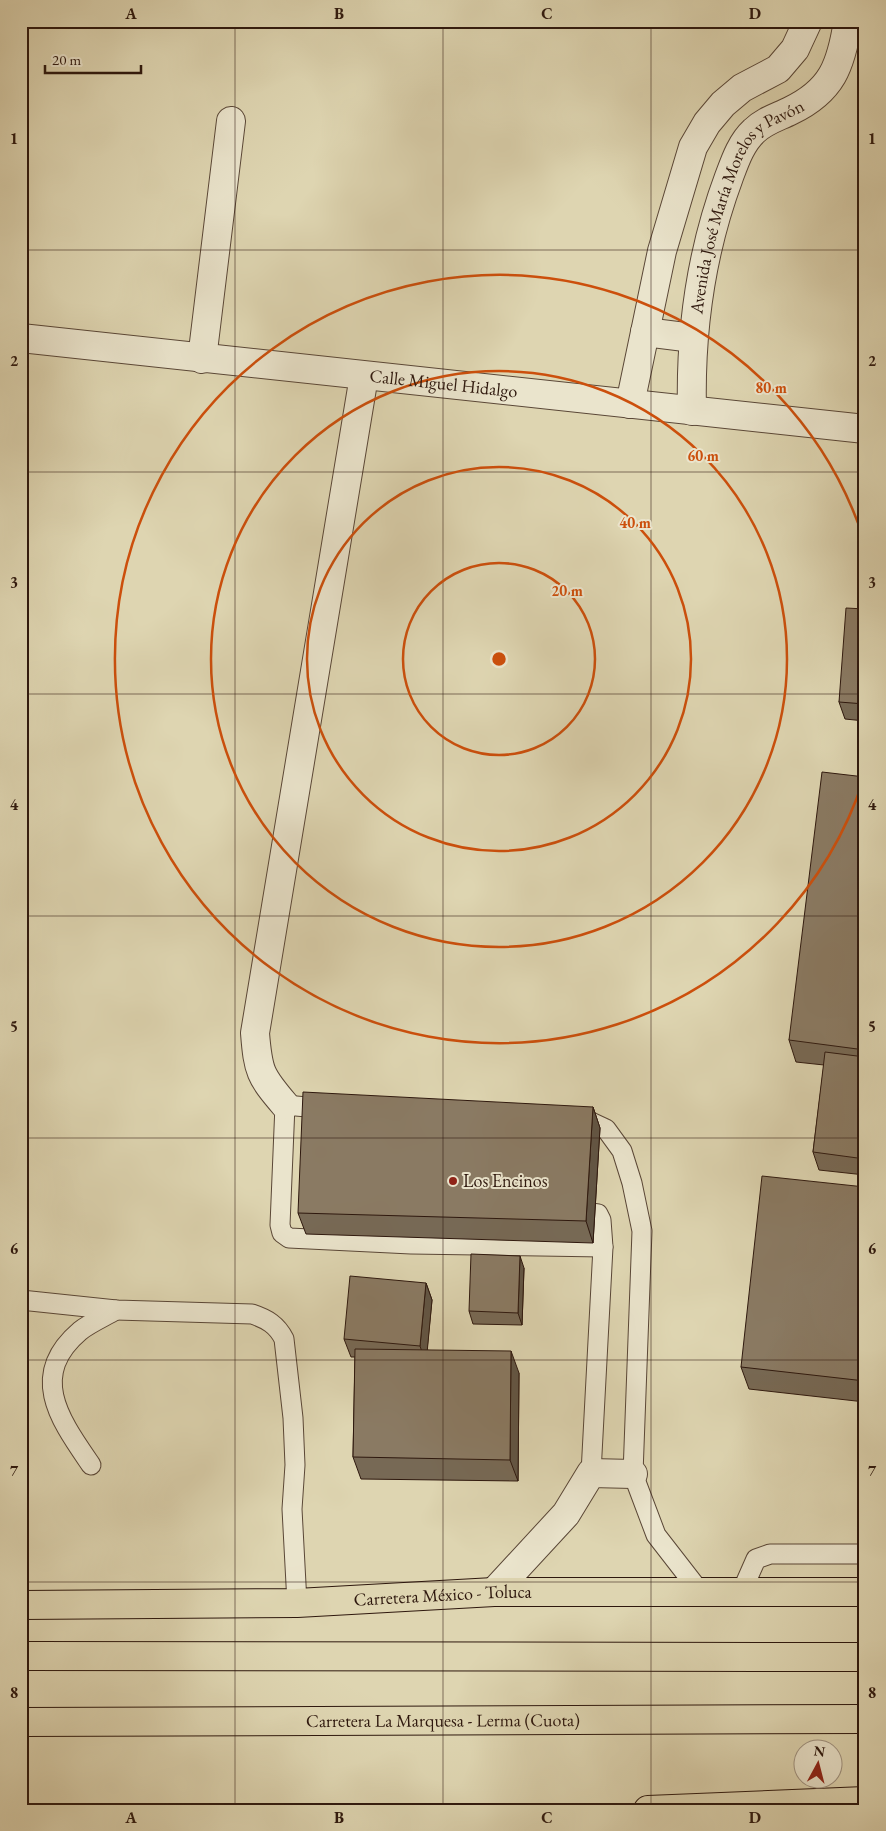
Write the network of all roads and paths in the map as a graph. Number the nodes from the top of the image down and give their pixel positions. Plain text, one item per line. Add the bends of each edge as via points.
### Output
1 (808, 21) edge
2 (848, 21) edge
3 (231, 120) dead end
4 (676, 201) junction
5 (715, 213) junction
6 (646, 332) junction
7 (21, 338) edge
8 (693, 338) junction
9 (202, 359) junction
10 (364, 376) junction
11 (630, 404) junction
12 (692, 411) junction
13 (865, 430) edge
14 (286, 1105) junction
15 (344, 1110) edge
16 (555, 1116) edge
17 (553, 1208) edge
18 (603, 1247) junction
19 (21, 1300) edge
20 (116, 1310) junction
21 (91, 1465) dead end
22 (591, 1473) junction
23 (633, 1474) junction
24 (865, 1554) edge
25 (21, 1591) edge
26 (494, 1592) junction
27 (865, 1592) edge
28 (701, 1593) junction
29 (741, 1593) junction
30 (297, 1603) junction
31 (21, 1605) edge
32 (55, 1606) junction
33 (21, 1656) edge
34 (865, 1657) edge
35 (865, 1719) edge
36 (21, 1722) edge
37 (865, 1801) edge
38 (648, 1810) edge

1 - 4 street via 795,49 778,69 742,88 707,123 694,148
2 - 5 street, Avenida José María Morelos y Pavón via 829,83 814,98 753,131 739,150
3 - 9 street
4 - 5 street
4 - 6 street via 662,250
5 - 8 street, Avenida José María Morelos y Pavón
6 - 8 street
6 - 11 street
7 - 9 street, Calle Miguel Hidalgo
8 - 12 street, Avenida José María Morelos y Pavón
9 - 10 street, Calle Miguel Hidalgo
10 - 11 street, Calle Miguel Hidalgo
10 - 14 street via 255,1033 262,1076
11 - 12 street, Calle Miguel Hidalgo
12 - 13 street, Calle Miguel Hidalgo
14 - 15 lane
14 - 18 lane via 280,1226 282,1233 290,1238 410,1244 506,1237
16 - 23 lane via 591,1122 606,1129 622,1151 637,1204 642,1231
17 - 18 lane via 598,1214
18 - 22 lane
19 - 20 lane
20 - 21 lane via 80,1331 60,1353 52,1373 52,1395 57,1412
20 - 30 lane via 252,1314 271,1322 280,1331 284,1339 293,1418 295,1465 292,1509
22 - 23 street
22 - 26 street via 566,1514
23 - 28 lane via 656,1535
24 - 29 lane via 761,1556 756,1559
25 - 32 street
26 - 28 highway, Carretera México - Toluca
26 - 30 highway, Carretera México - Toluca
27 - 29 highway, Carretera México - Toluca
28 - 29 highway, Carretera México - Toluca
30 - 32 highway, Carretera México - Toluca
31 - 32 highway, Carretera México - Toluca
33 - 34 highway
35 - 36 highway, Carretera La Marquesa - Lerma (Cuota)
37 - 38 highway

